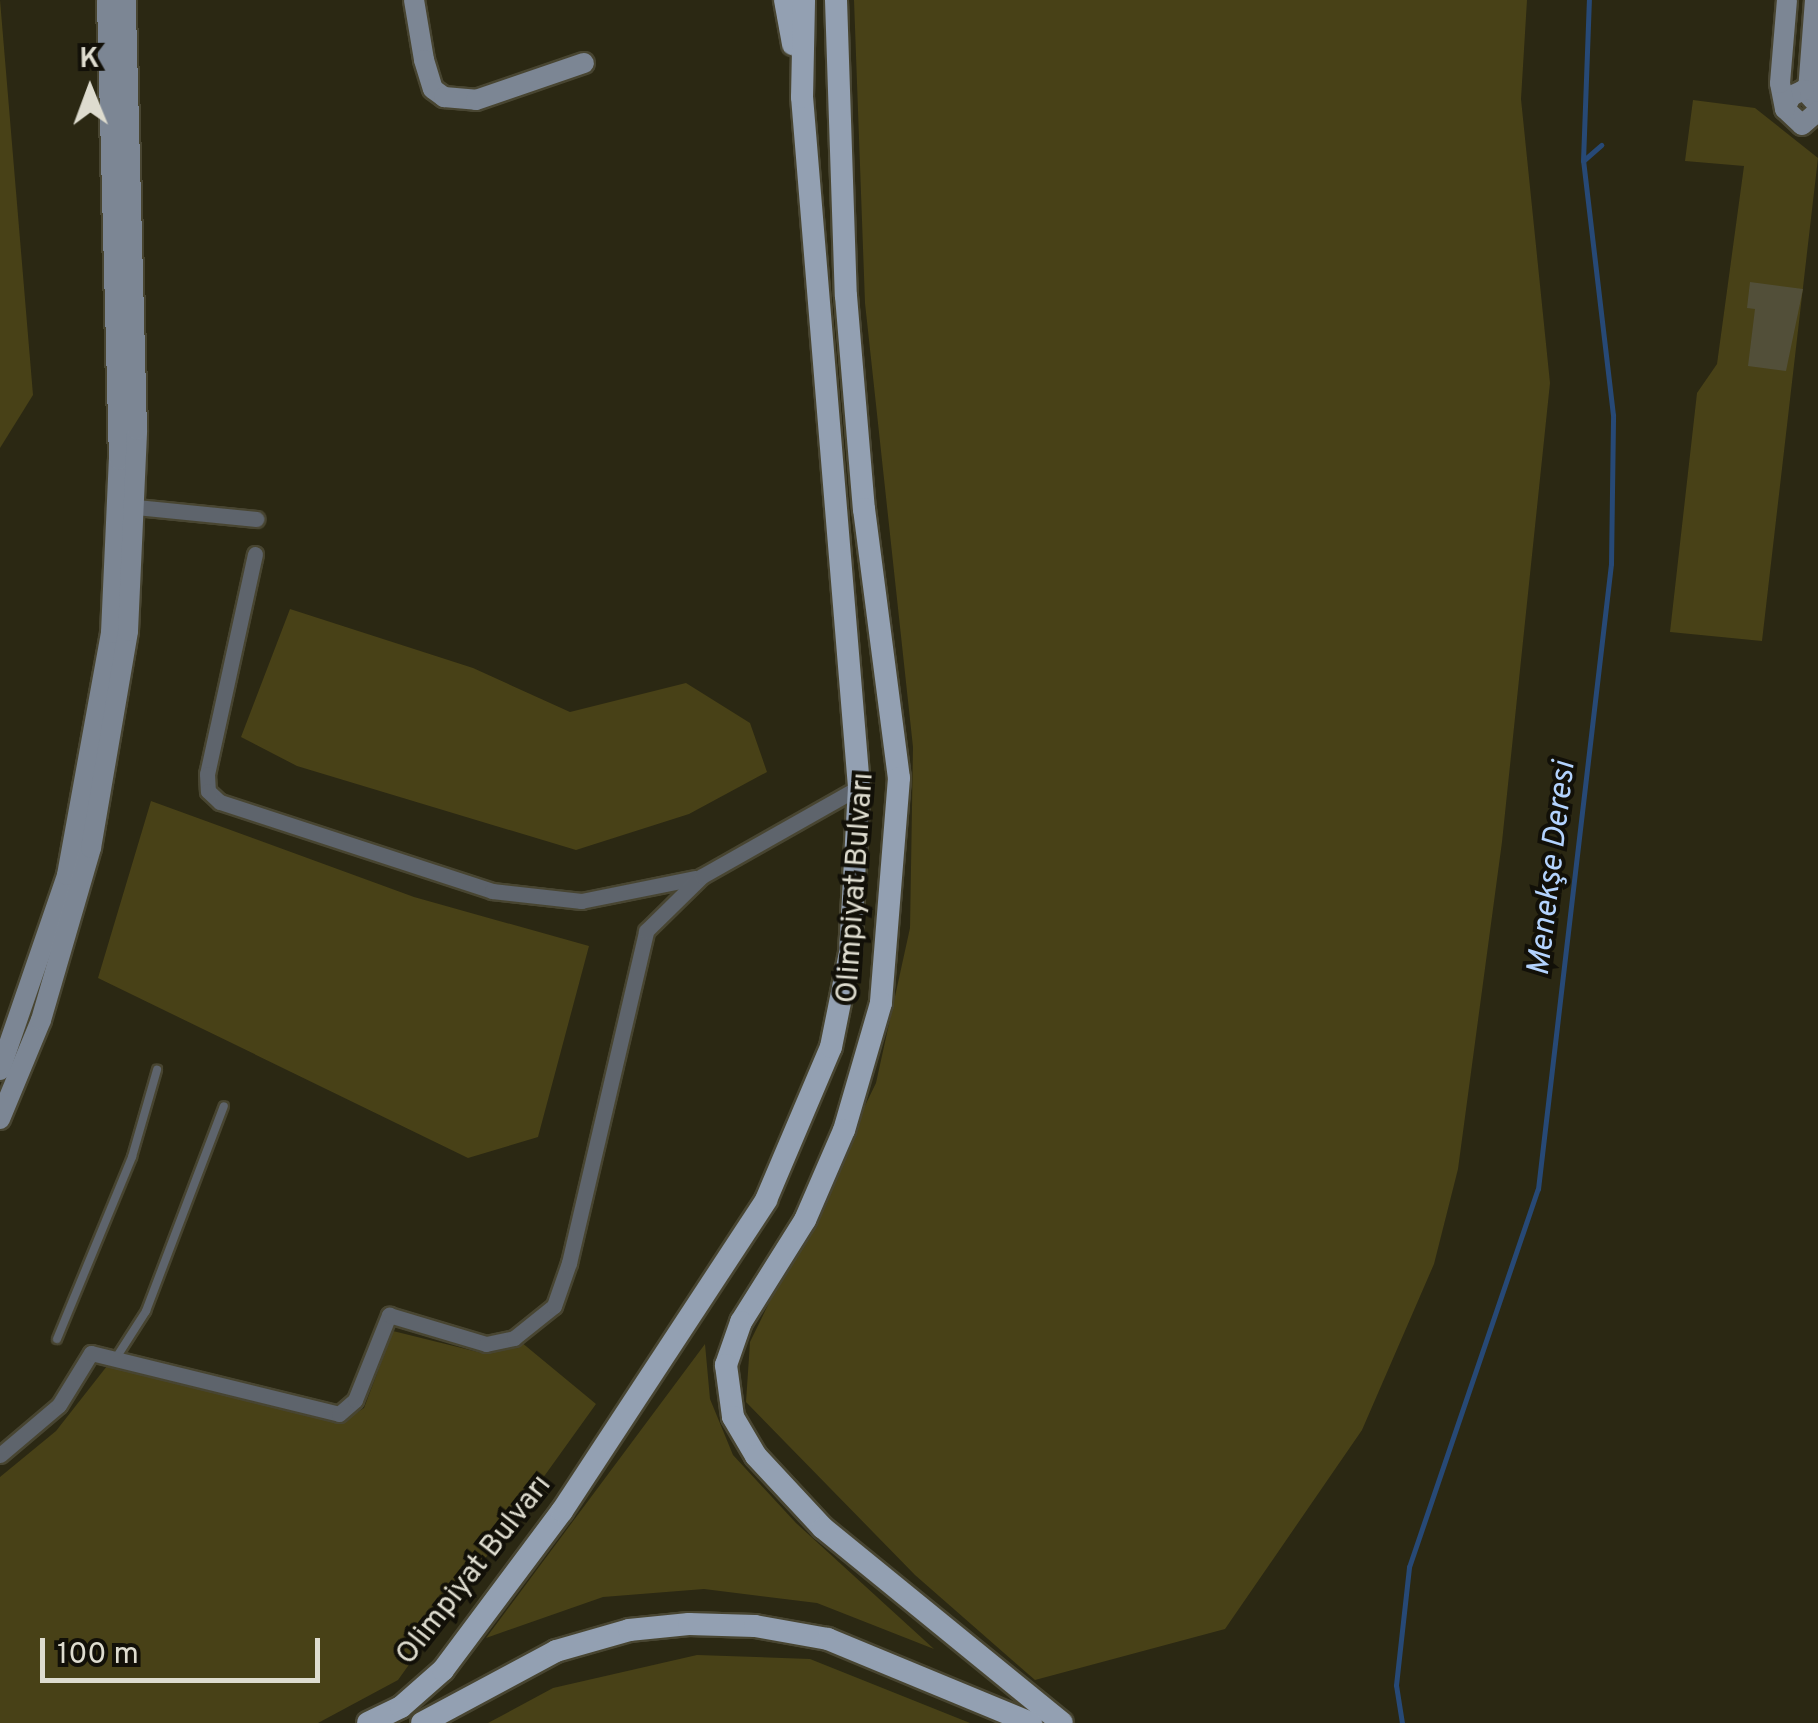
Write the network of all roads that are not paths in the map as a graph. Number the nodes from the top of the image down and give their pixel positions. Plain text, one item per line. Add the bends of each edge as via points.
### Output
1 (108, 0) edge
2 (126, 0) edge
3 (414, 0) edge
4 (785, 0) edge
5 (804, 0) edge
6 (836, 0) edge
7 (1788, 0) edge
8 (1815, 0) edge
9 (584, 63) dead end
10 (802, 96) junction
11 (1813, 113) edge
12 (136, 507) junction
13 (256, 519) dead end
14 (255, 554) dead end
15 (860, 786) junction
16 (702, 876) junction
17 (24, 1012) junction
18 (0, 1020) edge
19 (0, 1070) edge
20 (158, 1070) dead end
21 (224, 1106) dead end
22 (0, 1119) edge
23 (57, 1339) dead end
24 (116, 1360) junction
25 (0, 1455) edge
26 (368, 1723) edge
27 (422, 1723) edge
28 (1031, 1723) edge
29 (1062, 1723) edge

1 - 17 street via 119,443 111,633 67,876
2 - 12 street
3 - 9 street via 424,60 433,89 444,97 476,100
4 - 10 main road
5 - 10 main road, Olimpiyat Bulvarı
6 - 29 main road, Olimpiyat Bulvarı via 846,296 864,509 899,778 882,1003 844,1130 805,1220 741,1322 726,1365 733,1417 756,1456 823,1528
7 - 11 street via 1780,84 1785,108 1791,96
8 - 11 street
10 - 15 main road, Olimpiyat Bulvarı
12 - 13 street
12 - 22 street via 120,699 91,848 41,1020
14 - 16 street via 207,774 208,792 220,802 492,891 531,897 581,901
15 - 16 street
15 - 26 main road, Olimpiyat Bulvarı via 850,953 831,1047 766,1200 488,1613 401,1708
16 - 24 street via 646,930 554,1306 514,1338 486,1344 389,1315 355,1400 339,1414
17 - 18 lane
17 - 19 street
20 - 23 lane via 132,1156
21 - 24 lane via 146,1311
24 - 25 street via 90,1353 58,1405
27 - 28 main road via 556,1652 629,1630 689,1624 755,1626 828,1639

